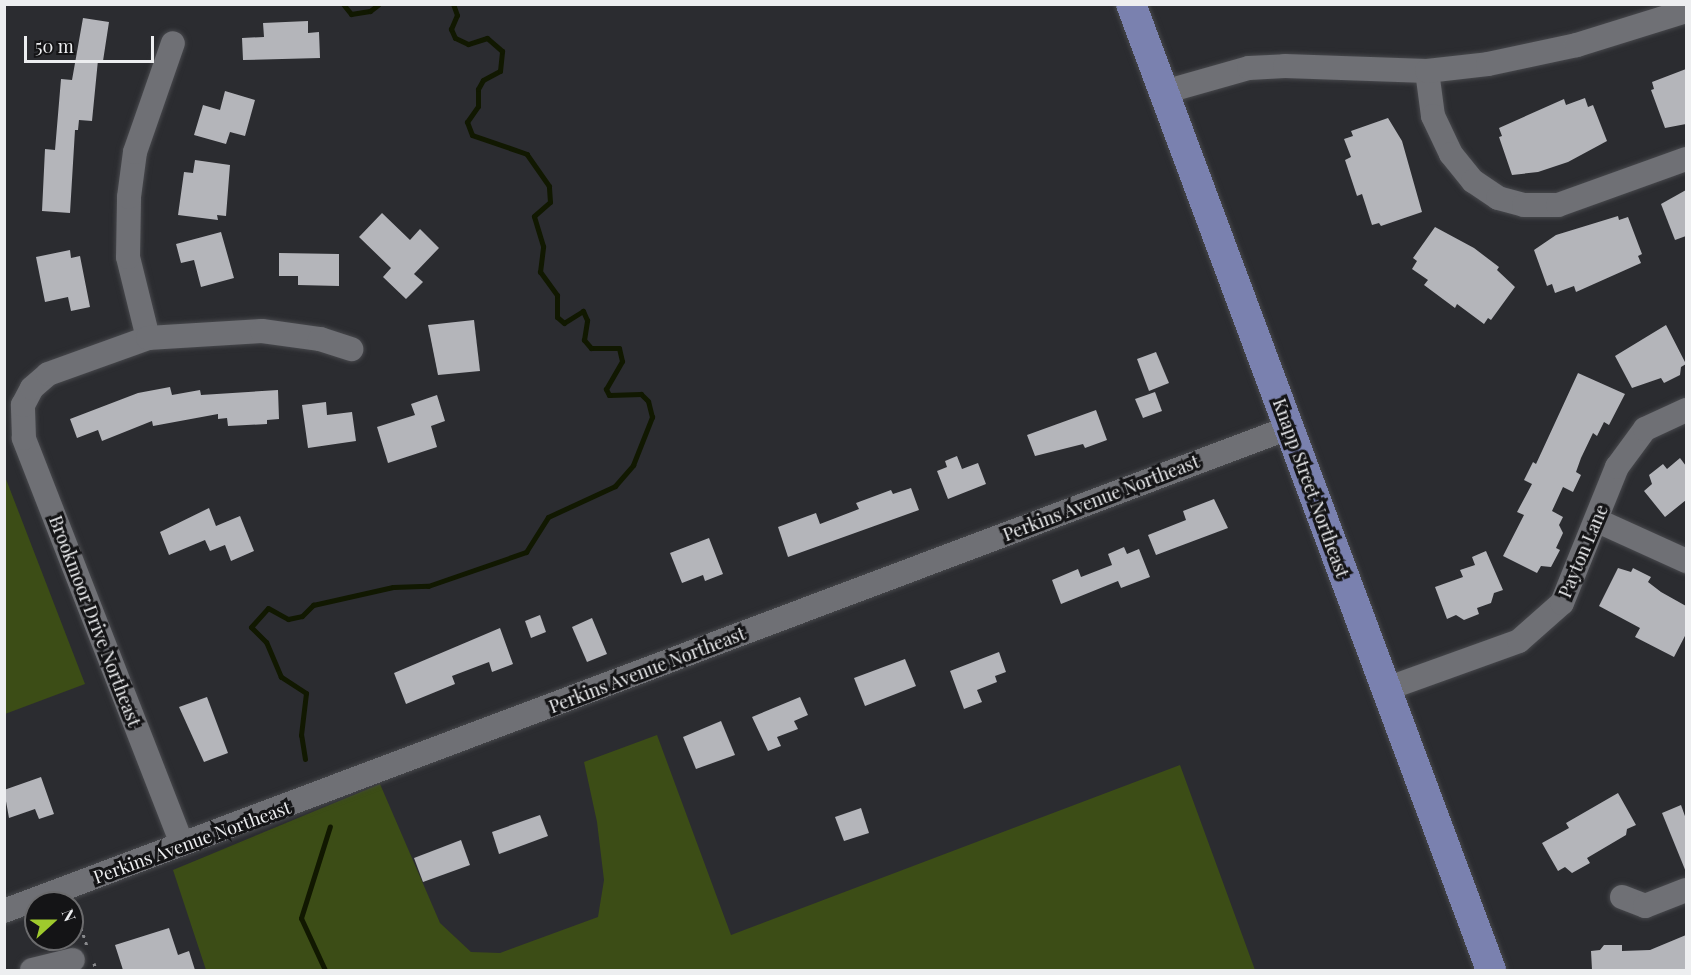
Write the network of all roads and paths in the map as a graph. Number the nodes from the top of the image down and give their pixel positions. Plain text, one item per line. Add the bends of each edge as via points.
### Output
1 (1131, 4) edge
2 (1686, 11) edge
3 (172, 43) dead end
4 (1427, 71) junction
5 (1164, 92) junction
6 (1686, 159) edge
7 (148, 338) junction
8 (351, 349) dead end
9 (1686, 410) edge
10 (1288, 428) junction
11 (1598, 521) junction
12 (1686, 561) edge
13 (1386, 689) junction
14 (182, 844) junction
15 (1686, 890) edge
16 (67, 891) edge
17 (1622, 897) dead end
18 (24, 906) edge
19 (4, 912) edge
20 (80, 956) edge
21 (32, 970) edge
22 (96, 970) edge
23 (1491, 970) edge

1 - 5 main road, Knapp Street Northeast
2 - 4 street via 1577,45 1488,64
3 - 7 street via 135,152 129,197 128,257
4 - 5 street via 1249,68
4 - 6 street via 1433,116 1451,154 1473,181 1498,198 1524,205 1558,205
5 - 10 main road, Knapp Street Northeast
7 - 8 street via 226,330 262,331 320,339
7 - 14 street, Brookmoor Drive Northeast via 48,374 27,396 21,415 24,438
9 - 11 street, Payton Lane via 1645,429 1617,466
10 - 13 main road, Knapp Street Northeast
10 - 14 street, Perkins Avenue Northeast
11 - 12 street
11 - 13 street, Payton Lane via 1562,603 1520,641
13 - 23 main road, Knapp Street Northeast
14 - 16 street, Perkins Avenue Northeast
15 - 17 street via 1645,906
18 - 19 street, Perkins Avenue Northeast
20 - 21 street
20 - 22 path

